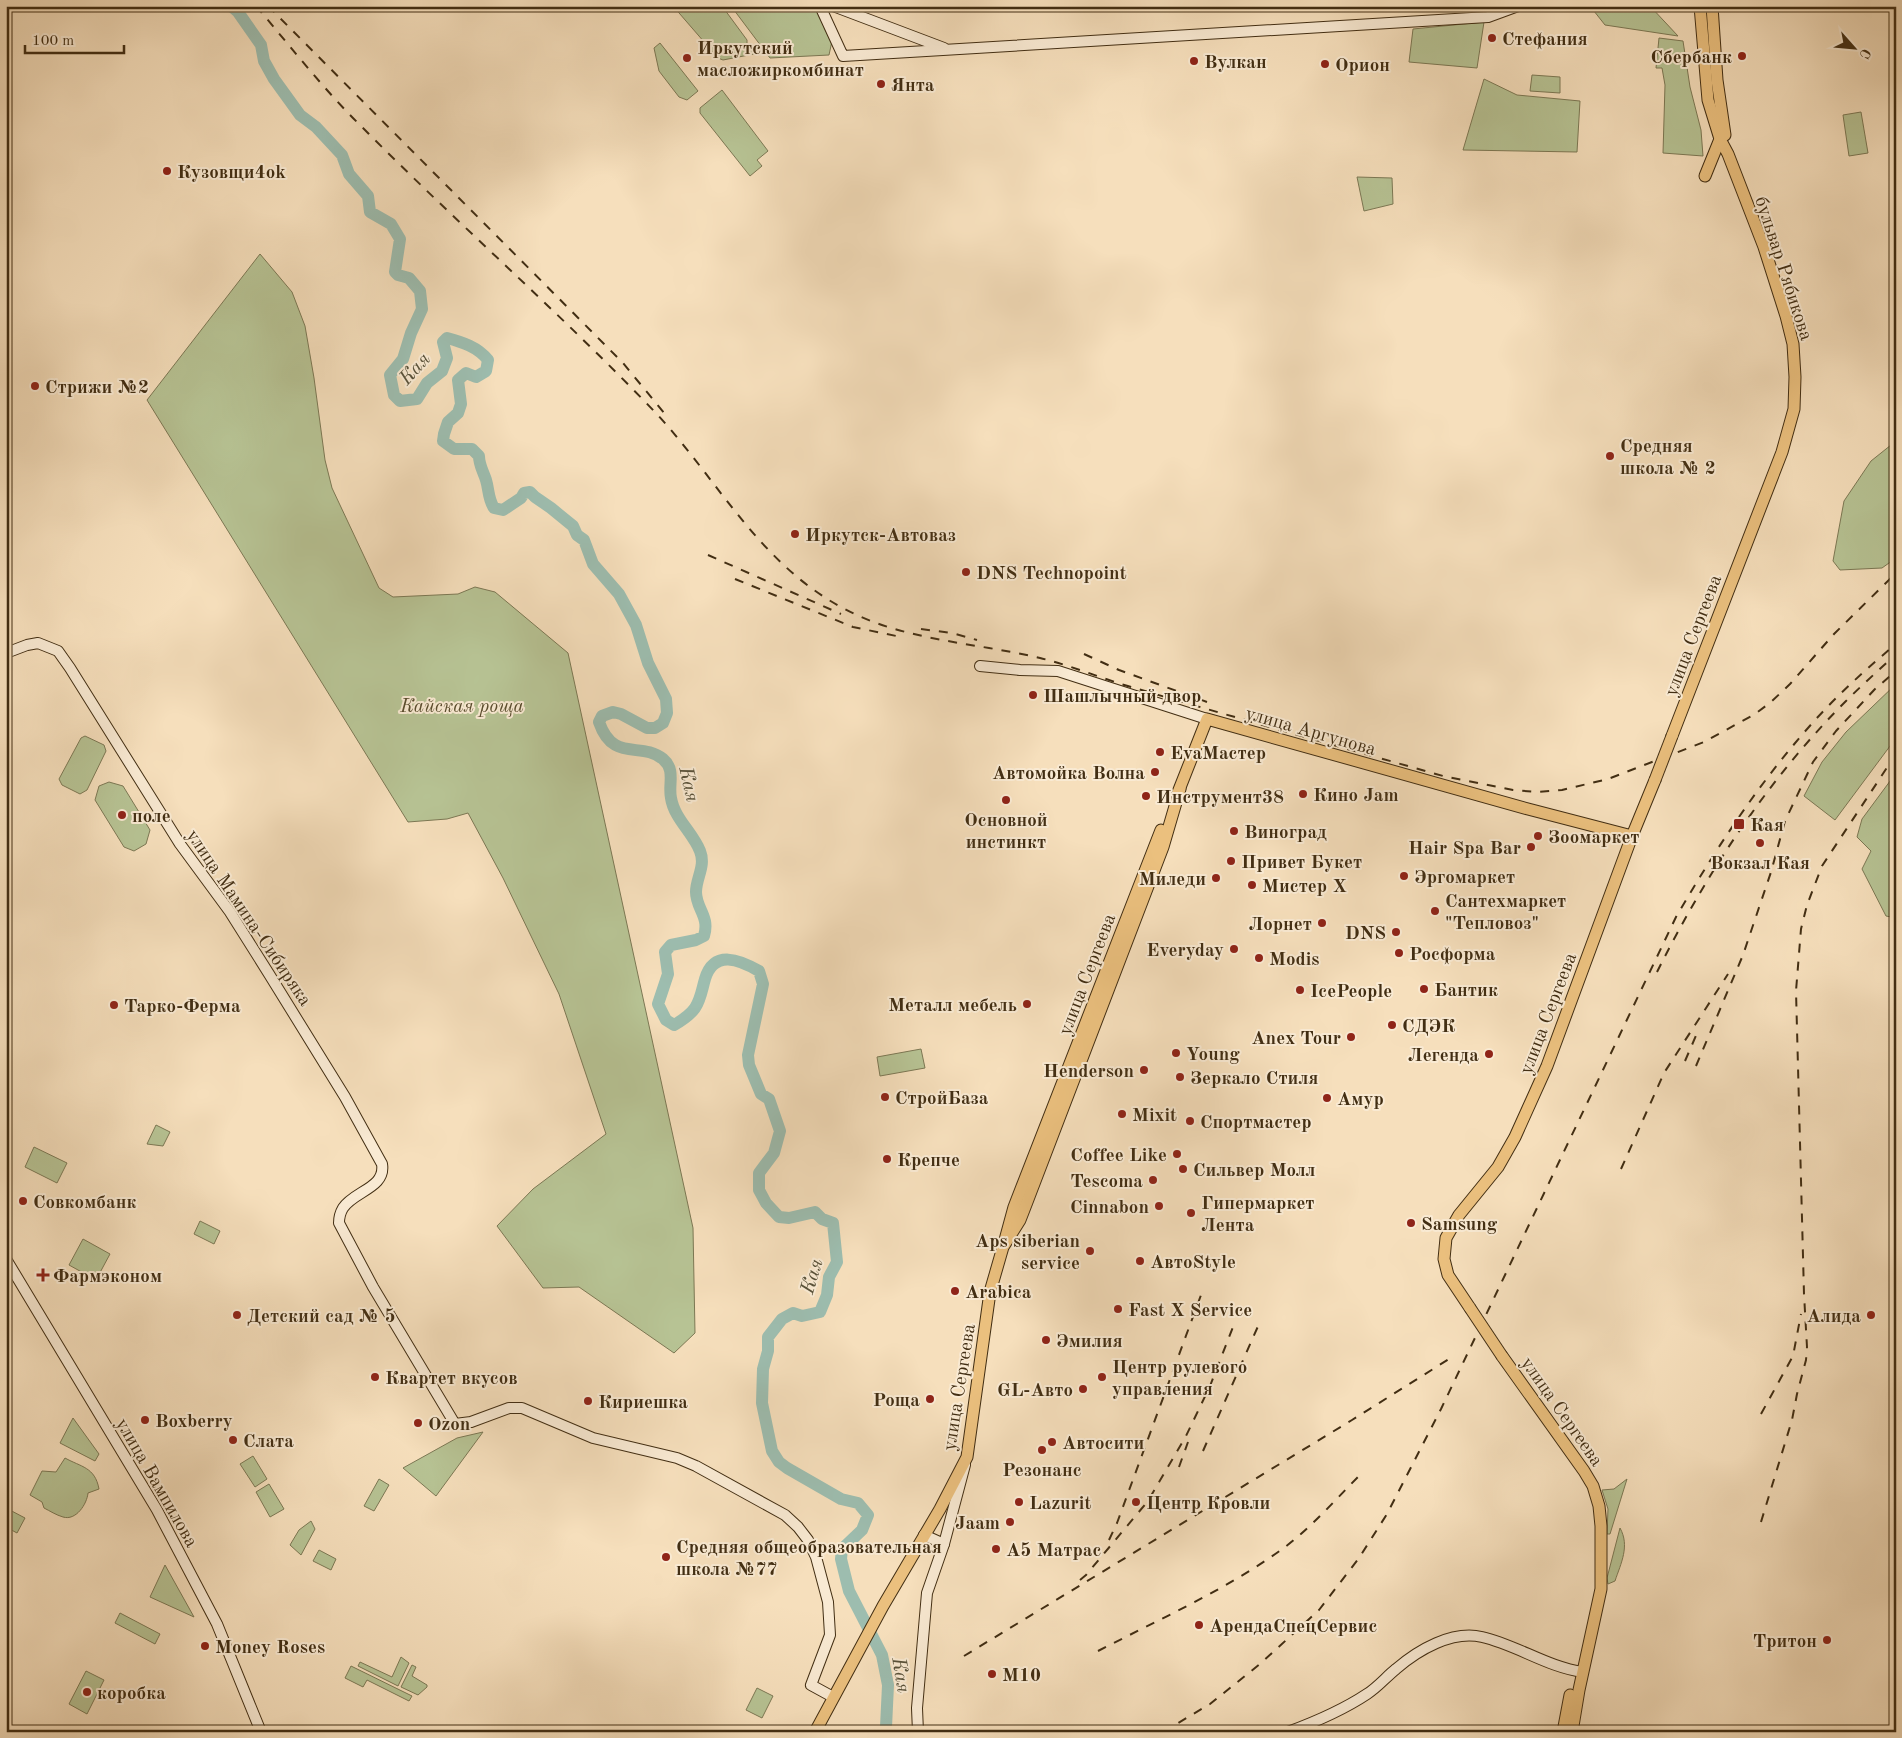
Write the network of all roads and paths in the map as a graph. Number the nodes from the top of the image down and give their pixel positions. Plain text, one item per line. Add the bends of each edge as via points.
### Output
1 (820, 6) edge
2 (833, 6) edge
3 (1518, 6) edge
4 (1700, 6) edge
5 (1712, 6) edge
6 (947, 49) junction
7 (1720, 139) junction
8 (1728, 154) junction
9 (1705, 176) dead end
10 (1782, 452) joint
11 (6, 653) edge
12 (980, 666) dead end
13 (1207, 719) junction
14 (1180, 789) junction
15 (1632, 836) junction
16 (1004, 1244) junction
17 (6, 1259) edge
18 (967, 1457) junction
19 (924, 1535) junction
20 (944, 1544) junction
21 (1579, 1672) junction
22 (833, 1697) junction
23 (261, 1732) edge
24 (815, 1732) edge
25 (918, 1732) edge
26 (1288, 1732) edge
27 (1563, 1732) edge
28 (1572, 1732) edge

1 - 6 street via 844,56
2 - 6 street
3 - 6 street via 1488,17
4 - 7 main road, бульвар Рябикова via 1708,100
5 - 8 main road, бульвар Рябикова via 1717,80
7 - 8 main road, бульвар Рябикова
7 - 9 main road
8 - 10 main road, бульвар Рябикова via 1764,247 1793,344 1794,409
10 - 15 main road, улица Сергеева, bridge
11 - 22 street, улица Мамина-Сибиряка via 38,643 58,651 190,859 235,919 345,1097 382,1164 382,1174 380,1179 344,1206 339,1223 373,1287 455,1424 472,1422 509,1408 522,1408 593,1438 677,1458 785,1515 808,1540 816,1556 828,1602 830,1635 811,1685
12 - 13 street, улица Аргунова via 1058,671
13 - 14 main road, улица Сергеева
13 - 15 main road, улица Аргунова
14 - 16 main road, улица Сергеева via 1164,822 1018,1198
14 - 16 main road, улица Сергеева via 1163,847 1020,1220
15 - 21 main road, улица Сергеева, bridge via 1550,1058 1514,1140 1498,1167 1459,1215 1446,1238 1444,1259 1448,1274 1470,1308 1593,1486 1601,1526 1601,1549
16 - 18 main road, улица Сергеева via 990,1292
17 - 23 street, улица Вампилова via 157,1510 217,1624
18 - 19 main road, улица Сергеева
18 - 20 street
19 - 20 street
19 - 22 main road, улица Сергеева
20 - 25 street via 927,1593 917,1708
21 - 26 street via 1482,1637 1459,1636 1420,1651 1368,1694 1316,1722
21 - 27 main road
21 - 28 main road
22 - 24 main road, улица Сергеева

